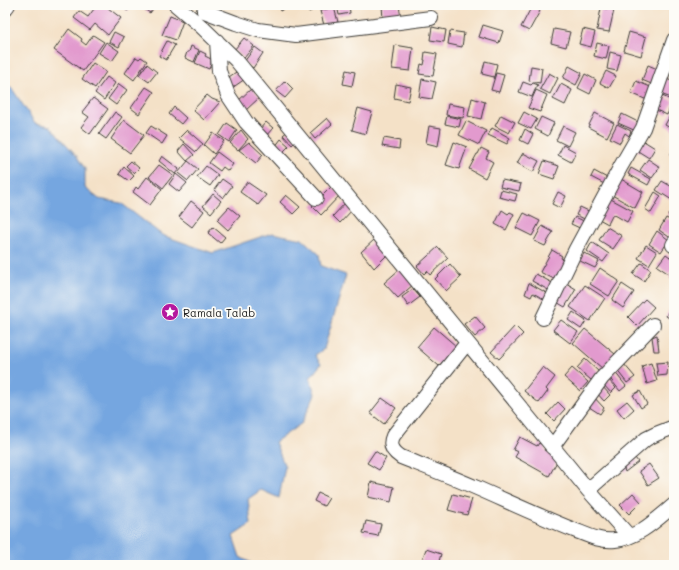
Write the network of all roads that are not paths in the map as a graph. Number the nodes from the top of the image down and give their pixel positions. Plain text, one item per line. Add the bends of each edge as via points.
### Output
1 (8, 5) edge
2 (176, 5) edge
3 (207, 8) edge
4 (5, 9) edge
5 (431, 18) dead end
6 (202, 27) junction
7 (674, 40) edge
8 (217, 41) junction
9 (316, 198) dead end
10 (543, 318) dead end
11 (653, 325) dead end
12 (466, 343) junction
13 (674, 427) edge
14 (552, 447) junction
15 (588, 490) junction
16 (674, 505) edge
17 (629, 536) junction

1 - 4 street
2 - 6 street
3 - 5 street via 236,23 258,30 296,35
3 - 6 street
6 - 8 street
7 - 10 street via 643,128 576,249
8 - 9 street via 219,71 228,95 246,122
8 - 12 street via 236,60
11 - 14 street via 602,378
12 - 14 street
12 - 17 street via 394,436 391,441 396,453 596,538 612,541
13 - 15 street via 646,439
14 - 15 street
15 - 17 street
16 - 17 street

